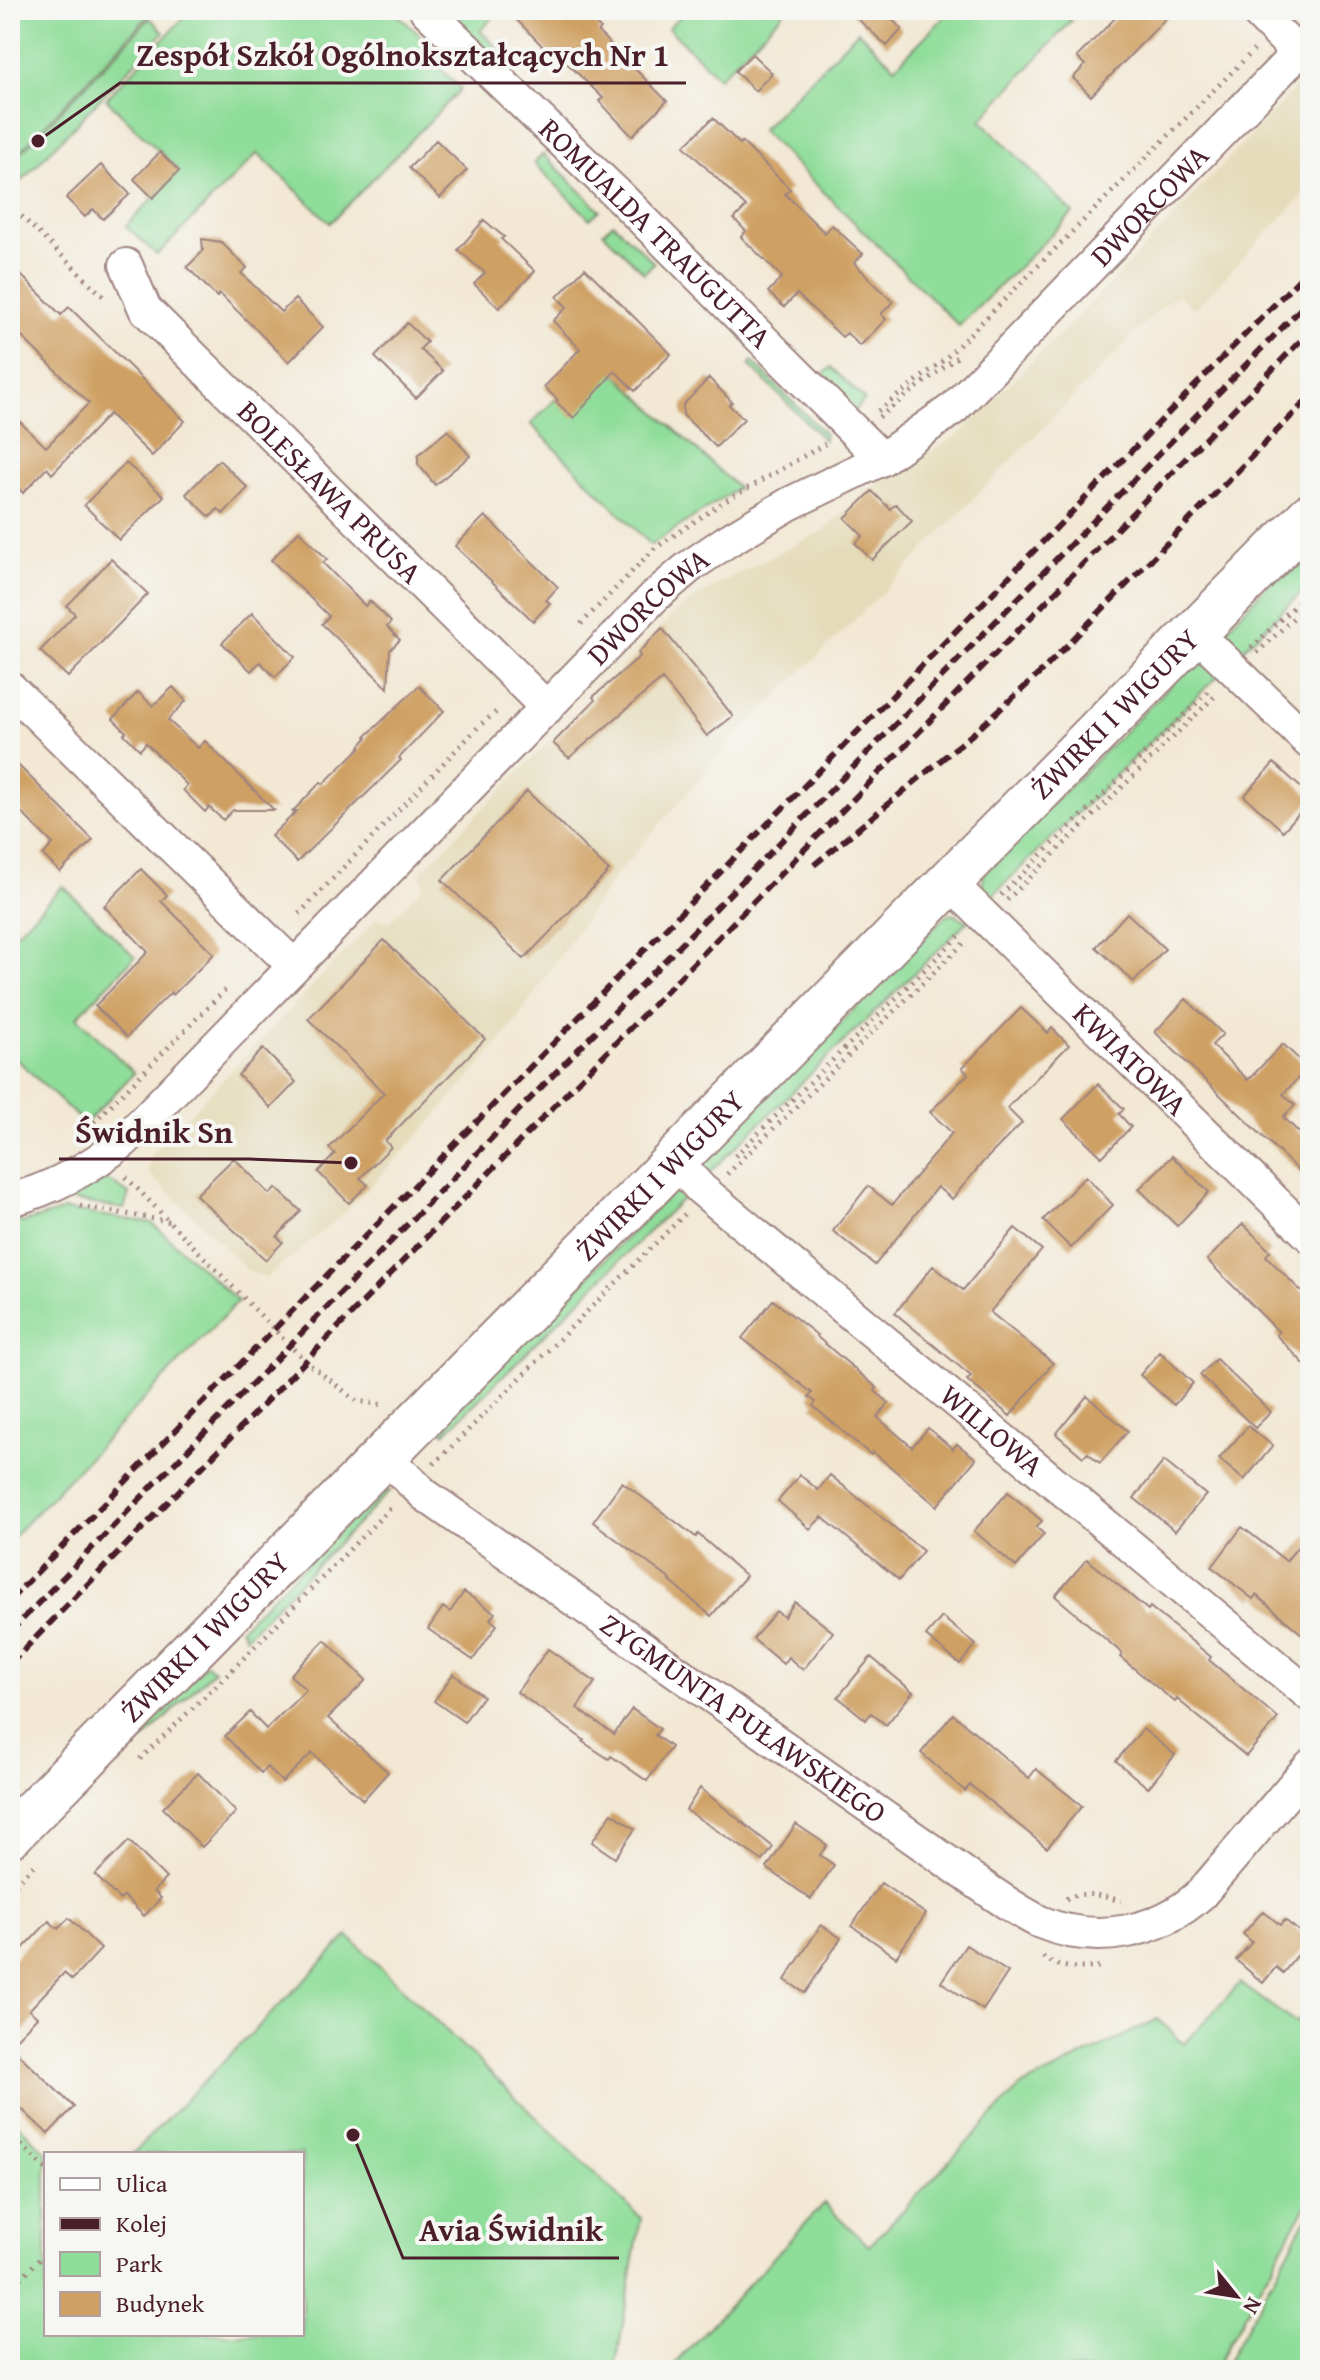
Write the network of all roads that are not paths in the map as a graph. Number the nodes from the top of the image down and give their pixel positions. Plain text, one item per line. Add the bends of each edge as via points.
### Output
1 (426, 10) edge
2 (1285, 33) edge
3 (126, 265) dead end
4 (882, 459) junction
5 (1310, 516) edge
6 (1196, 633) junction
7 (10, 688) edge
8 (547, 708) junction
9 (1310, 743) edge
10 (950, 883) junction
11 (294, 966) junction
12 (675, 1161) junction
13 (10, 1200) edge
14 (1310, 1236) edge
15 (399, 1471) junction
16 (1310, 1695) edge
17 (1310, 1766) edge
18 (25, 1847) edge

1 - 4 street, ROMUALDA TRAUGUTTA
2 - 4 street, DWORCOWA via 976,386
3 - 8 street, BOLESŁAWA PRUSA via 145,309
4 - 8 street, DWORCOWA via 789,504 689,567
5 - 6 main road, ŻWIRKI I WIGURY
6 - 9 street
6 - 10 main road, ŻWIRKI I WIGURY
7 - 11 street
8 - 11 street, DWORCOWA
10 - 12 main road, ŻWIRKI I WIGURY
10 - 14 street, KWIATOWA
11 - 13 street, DWORCOWA via 105,1156 56,1184
12 - 15 main road, ŻWIRKI I WIGURY
12 - 16 street, WILLOWA
15 - 17 street, ZYGMUNTA PUŁAWSKIEGO via 425,1495 1038,1921 1096,1934 1126,1917 1146,1928 1184,1910
15 - 18 main road, ŻWIRKI I WIGURY

